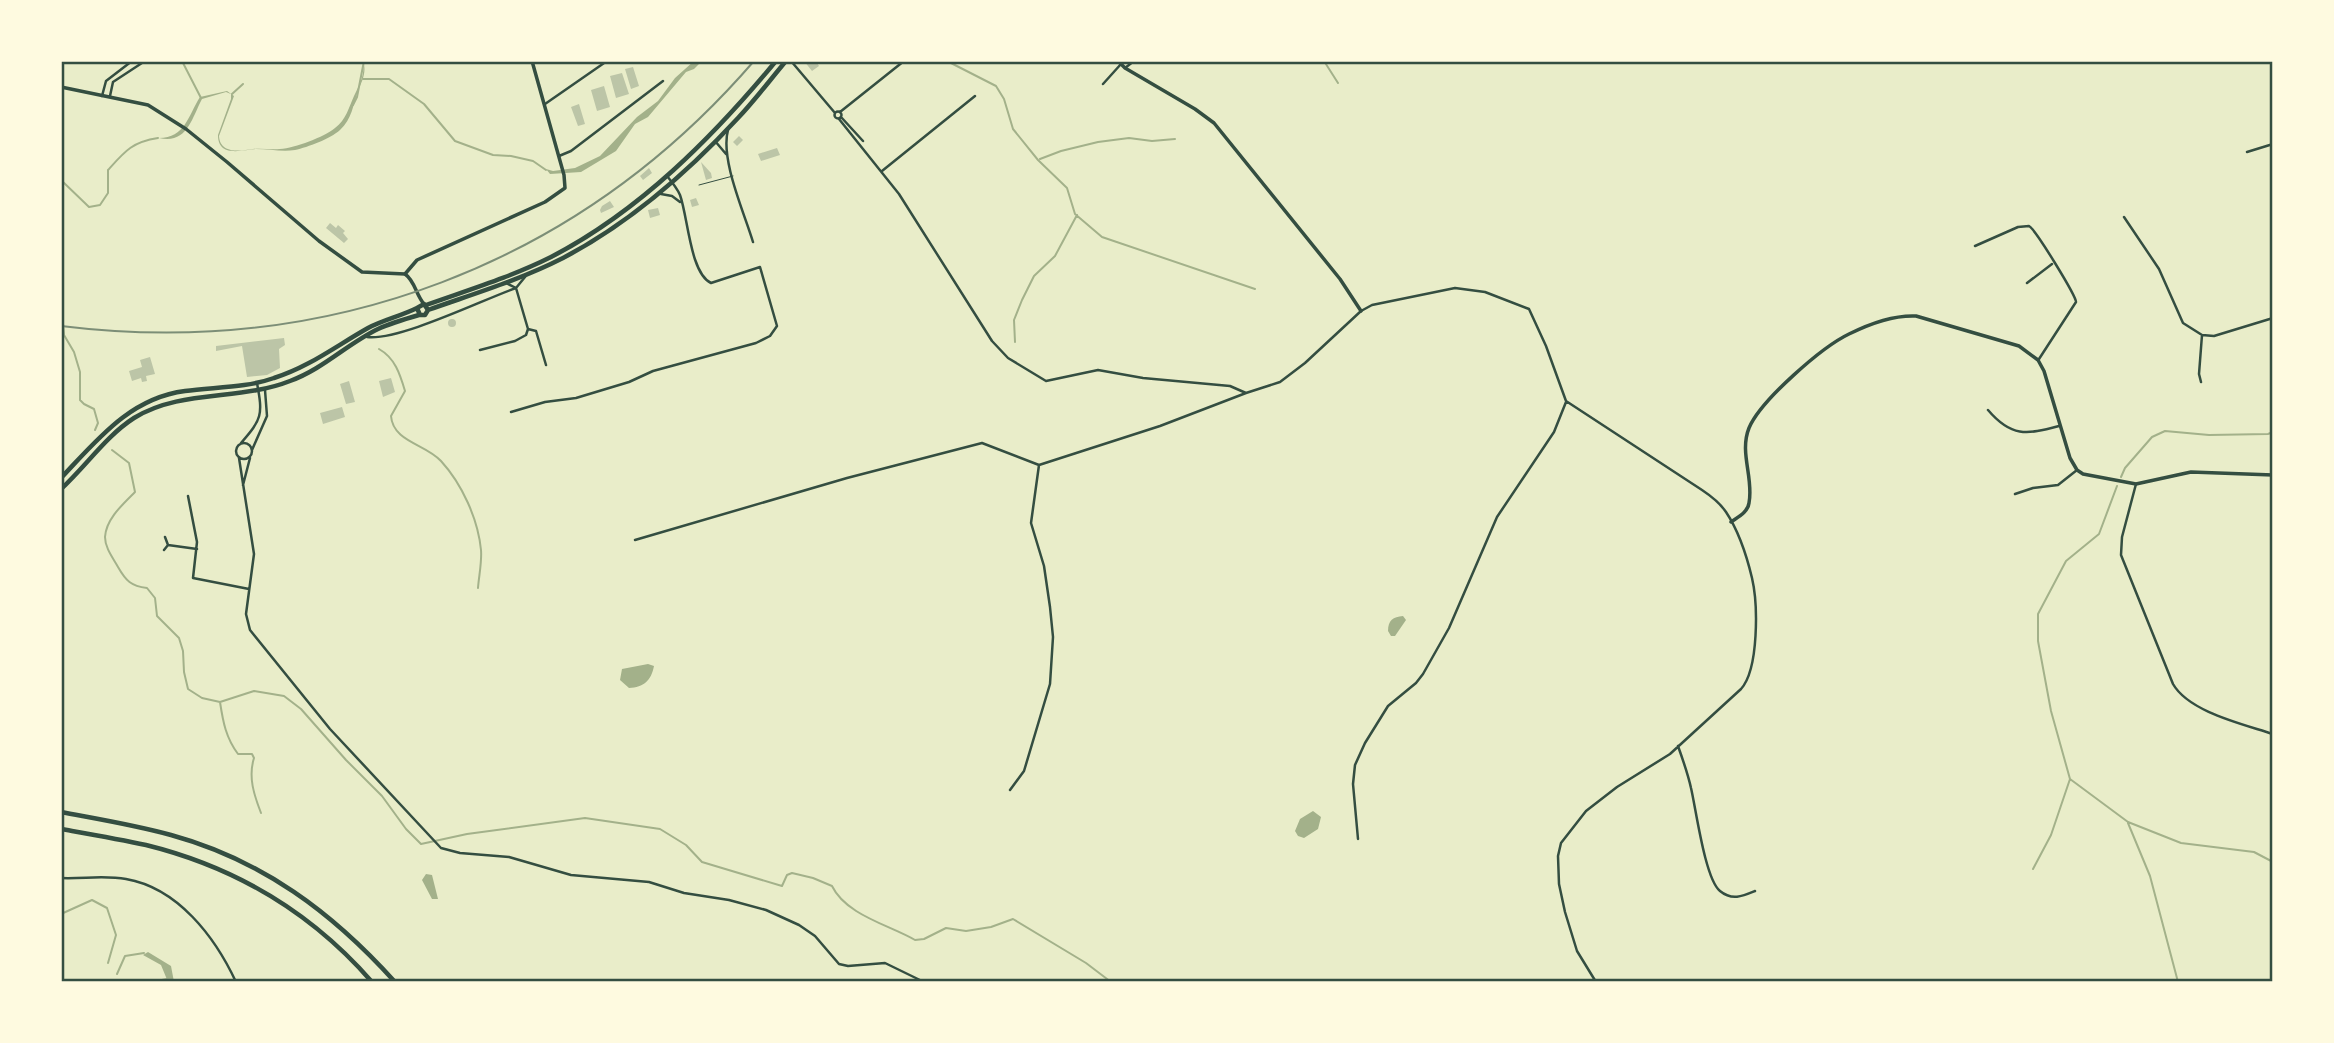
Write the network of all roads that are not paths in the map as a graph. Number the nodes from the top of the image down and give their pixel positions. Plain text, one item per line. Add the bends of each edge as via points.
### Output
1 (132, 61) edge
2 (145, 61) edge
3 (532, 61) edge
4 (607, 61) edge
5 (776, 61) edge
6 (789, 61) edge
7 (904, 61) edge
8 (1134, 61) edge
9 (1119, 63) edge
10 (1125, 68) junction
11 (663, 81) dead end
12 (1103, 84) dead end
13 (61, 87) edge
14 (102, 96) junction
15 (975, 96) dead end
16 (110, 97) junction
17 (545, 104) junction
18 (835, 113) junction
19 (840, 116) junction
20 (729, 128) junction
21 (715, 141) junction
22 (863, 141) dead end
23 (2273, 144) edge
24 (2247, 152) dead end
25 (559, 156) junction
26 (730, 164) junction
27 (882, 172) junction
28 (667, 175) junction
29 (733, 176) junction
30 (671, 181) junction
31 (699, 185) dead end
32 (656, 194) junction
33 (683, 205) junction
34 (2124, 217) dead end
35 (753, 242) dead end
36 (1975, 246) dead end
37 (2053, 263) junction
38 (530, 273) junction
39 (405, 274) junction
40 (503, 283) junction
41 (2026, 283) dead end
42 (516, 288) junction
43 (423, 307) junction
44 (1361, 311) junction
45 (420, 314) junction
46 (2273, 318) edge
47 (528, 329) junction
48 (2202, 335) junction
49 (365, 337) junction
50 (480, 350) dead end
51 (2038, 360) junction
52 (546, 365) dead end
53 (263, 381) junction
54 (2201, 382) dead end
55 (257, 383) junction
56 (265, 389) junction
57 (258, 391) junction
58 (1245, 393) junction
59 (1566, 401) junction
60 (1988, 410) dead end
61 (511, 412) dead end
62 (2061, 426) junction
63 (242, 443) junction
64 (252, 450) junction
65 (251, 456) junction
66 (239, 458) junction
67 (1039, 465) junction
68 (2077, 470) junction
69 (2273, 475) edge
70 (61, 478) edge
71 (2136, 484) junction
72 (61, 489) edge
73 (243, 489) junction
74 (2015, 494) dead end
75 (188, 496) dead end
76 (1731, 522) junction
77 (164, 537) dead end
78 (635, 540) dead end
79 (168, 544) junction
80 (197, 549) junction
81 (164, 550) dead end
82 (249, 589) junction
83 (2273, 734) edge
84 (1678, 746) junction
85 (1010, 790) dead end
86 (61, 812) edge
87 (61, 829) edge
88 (1358, 839) dead end
89 (61, 878) edge
90 (1755, 891) dead end
91 (236, 982) edge
92 (372, 982) edge
93 (395, 982) edge
94 (924, 982) edge
95 (1596, 982) edge

1 - 14 street via 106,81
2 - 16 street via 113,82
3 - 17 street
4 - 17 street
5 - 28 main road via 716,131
6 - 18 street
6 - 20 main road
7 - 19 street
8 - 10 street
9 - 10 street
9 - 12 street
10 - 44 street via 1214,123
11 - 25 street
13 - 14 street
14 - 16 street
15 - 27 street
16 - 39 street via 148,105 164,114 362,272
17 - 25 street
18 - 19 street
18 - 19 street
19 - 22 street
19 - 27 street
20 - 21 main road
20 - 26 street
21 - 26 street
21 - 30 main road
23 - 24 street
25 - 39 street via 565,188 545,202 417,260
26 - 29 street
27 - 58 street via 992,341 1028,371 1046,381 1098,370 1230,386
28 - 30 street
28 - 43 main road via 557,254
29 - 31 lane
29 - 35 street
30 - 32 main road
30 - 33 street
32 - 33 street via 668,195
32 - 38 main road via 600,237
33 - 61 street via 704,278 711,283 760,267 777,326 770,336 576,398
34 - 48 street via 2159,270 2183,323
36 - 37 street via 2029,226
37 - 41 street
37 - 51 street via 2077,299
38 - 40 main road
38 - 42 street
39 - 43 street
40 - 42 street
40 - 43 main road
42 - 47 street
42 - 49 street via 426,324
43 - 45 main road
43 - 45 main road via 425,315
43 - 53 main road via 367,329 306,366
44 - 58 street via 1280,382
44 - 59 street via 1455,288 1485,292 1523,306 1536,324
45 - 49 main road
46 - 48 street via 2214,336
47 - 50 street via 515,341
47 - 52 street via 536,331
48 - 54 street
49 - 56 main road via 312,371
51 - 62 street
51 - 76 street via 2020,346 1916,316 1895,317 1846,335 1783,385 1749,428 1749,503
53 - 55 main road
53 - 56 street
55 - 57 street
55 - 70 main road via 178,393 143,404 111,426
56 - 57 main road
56 - 64 street via 267,416
57 - 63 street via 258,423
57 - 72 main road via 179,401 147,411 109,439
58 - 67 street
59 - 76 street via 1702,490
59 - 88 street via 1553,432 1497,517 1449,628 1423,674 1388,706 1365,743 1353,784
60 - 62 street via 2011,431
62 - 68 street
63 - 64 street
63 - 66 street via 236,449
64 - 65 street
65 - 66 street
65 - 73 street
66 - 73 street
67 - 78 street via 982,443
67 - 85 street via 1031,523 1050,607 1051,672 1024,771
68 - 71 street
68 - 74 street via 2058,485
69 - 71 street via 2191,472
71 - 83 street via 2121,555 2173,684 2178,693 2207,710
73 - 82 street via 254,554
75 - 80 street
76 - 84 street via 1753,581 1751,672 1741,689
77 - 79 street
79 - 80 street
79 - 81 street
80 - 82 street via 193,578
82 - 94 street via 246,614 251,632 330,729 441,848 509,857 571,875 649,882 766,910 815,936 839,964 885,962
84 - 90 street via 1716,887 1734,897
84 - 95 street via 1586,811 1561,844 1559,884 1564,912 1577,951
86 - 93 main road via 131,824 219,850 312,902 367,950
87 - 92 main road via 145,845 237,876 314,925
89 - 91 street via 108,877 149,886 197,921 219,948

